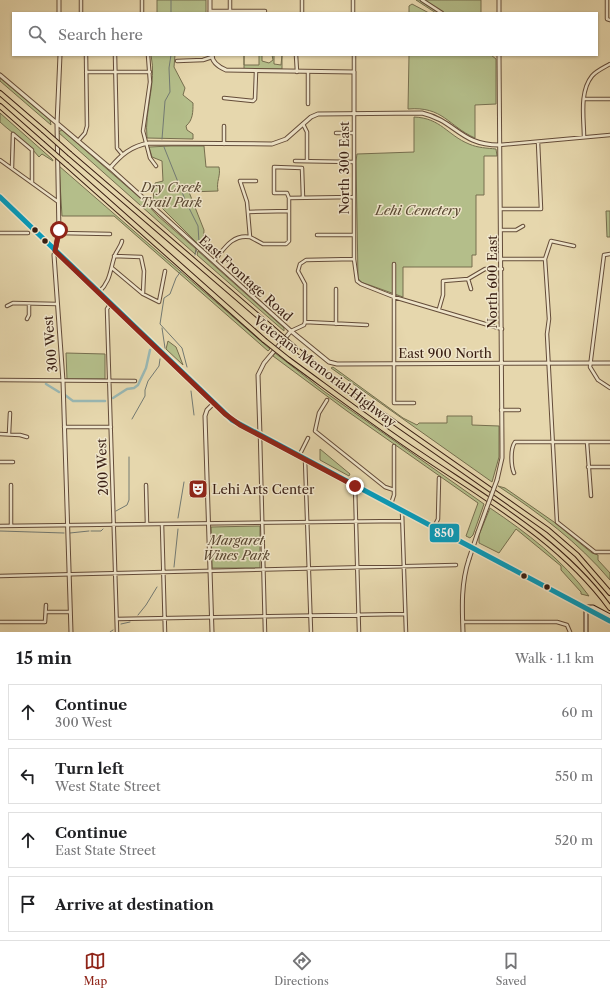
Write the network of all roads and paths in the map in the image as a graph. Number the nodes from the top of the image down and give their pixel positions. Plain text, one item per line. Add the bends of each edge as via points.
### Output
1 (59, 0) edge
2 (81, 0) edge
3 (142, 0) edge
4 (210, 0) edge
5 (230, 0) edge
6 (302, 0) edge
7 (353, 0) edge
8 (422, 0) edge
9 (499, 0) edge
10 (607, 0) edge
11 (265, 11) dead end
12 (59, 12) edge
13 (81, 12) edge
14 (142, 12) edge
15 (210, 12) edge
16 (230, 12) edge
17 (302, 12) edge
18 (353, 12) edge
19 (440, 12) edge
20 (499, 12) edge
21 (609, 19) edge
22 (60, 56) edge
23 (86, 56) edge
24 (115, 56) edge
25 (148, 56) edge
26 (212, 56) edge
27 (296, 56) edge
28 (354, 56) edge
29 (499, 56) edge
30 (177, 61) dead end
31 (610, 64) edge
32 (86, 72) junction
33 (115, 72) junction
34 (150, 72) junction
35 (256, 72) junction
36 (297, 72) junction
37 (308, 72) junction
38 (354, 72) junction
39 (591, 72) dead end
40 (0, 75) edge
41 (593, 75) junction
42 (0, 93) edge
43 (224, 98) dead end
44 (584, 99) junction
45 (610, 99) edge
46 (308, 104) dead end
47 (0, 106) edge
48 (354, 113) junction
49 (57, 124) junction
50 (304, 124) junction
51 (224, 126) dead end
52 (354, 132) junction
53 (336, 133) dead end
54 (610, 135) edge
55 (584, 137) junction
56 (78, 141) junction
57 (538, 142) junction
58 (145, 144) junction
59 (224, 144) junction
60 (499, 145) junction
61 (122, 154) junction
62 (0, 160) edge
63 (295, 161) dead end
64 (307, 161) junction
65 (354, 162) junction
66 (156, 166) dead end
67 (12, 168) junction
68 (110, 168) junction
69 (256, 181) dead end
70 (32, 182) junction
71 (0, 197) edge
72 (354, 197) junction
73 (289, 198) junction
74 (303, 198) junction
75 (57, 201) junction
76 (501, 209) junction
77 (289, 211) junction
78 (248, 212) junction
79 (523, 226) dead end
80 (502, 230) junction
81 (0, 233) edge
82 (28, 233) dead end
83 (59, 233) junction
84 (110, 234) dead end
85 (317, 235) dead end
86 (354, 235) junction
87 (250, 237) junction
88 (122, 241) dead end
89 (574, 246) dead end
90 (55, 251) junction
91 (610, 254) edge
92 (114, 256) junction
93 (502, 259) junction
94 (545, 259) junction
95 (354, 260) junction
96 (214, 261) junction
97 (394, 264) dead end
98 (112, 268) junction
99 (502, 269) junction
100 (165, 271) dead end
101 (468, 279) junction
102 (336, 288) dead end
103 (471, 289) dead end
104 (99, 292) junction
105 (143, 294) junction
106 (394, 297) junction
107 (111, 303) junction
108 (29, 304) junction
109 (57, 304) junction
110 (7, 306) dead end
111 (439, 309) junction
112 (27, 319) dead end
113 (305, 322) junction
114 (336, 324) junction
115 (368, 325) dead end
116 (502, 330) junction
117 (291, 332) junction
118 (500, 363) junction
119 (549, 363) junction
120 (592, 363) junction
121 (610, 363) edge
122 (396, 364) junction
123 (0, 380) edge
124 (63, 381) junction
125 (109, 381) junction
126 (135, 381) dead end
127 (610, 388) edge
128 (327, 400) dead end
129 (214, 403) junction
130 (414, 403) dead end
131 (501, 410) junction
132 (519, 410) dead end
133 (10, 413) dead end
134 (64, 427) junction
135 (111, 427) junction
136 (0, 434) edge
137 (9, 434) junction
138 (260, 435) junction
139 (27, 437) dead end
140 (308, 438) dead end
141 (552, 441) junction
142 (587, 441) junction
143 (610, 442) edge
144 (394, 446) dead end
145 (299, 456) junction
146 (305, 459) junction
147 (0, 462) edge
148 (13, 462) dead end
149 (588, 467) junction
150 (610, 467) edge
151 (514, 474) dead end
152 (439, 478) dead end
153 (10, 485) dead end
154 (146, 485) dead end
155 (355, 486) junction
156 (394, 490) junction
157 (591, 496) dead end
158 (391, 504) junction
159 (402, 510) junction
160 (356, 520) junction
161 (308, 521) junction
162 (402, 521) junction
163 (262, 522) junction
164 (209, 523) junction
165 (147, 524) junction
166 (162, 524) junction
167 (114, 525) junction
168 (0, 526) edge
169 (11, 526) junction
170 (68, 526) junction
171 (434, 527) junction
172 (610, 552) edge
173 (456, 565) dead end
174 (403, 566) junction
175 (357, 567) junction
176 (309, 568) junction
177 (263, 569) junction
178 (210, 570) junction
179 (162, 571) junction
180 (115, 573) junction
181 (69, 574) junction
182 (0, 576) edge
183 (610, 593) edge
184 (46, 605) dead end
185 (586, 607) junction
186 (610, 608) edge
187 (46, 612) junction
188 (70, 612) junction
189 (358, 614) junction
190 (405, 614) junction
191 (311, 615) junction
192 (265, 616) junction
193 (610, 616) edge
194 (164, 618) junction
195 (211, 618) junction
196 (117, 619) junction
197 (610, 621) edge
198 (0, 622) edge
199 (463, 622) junction
200 (71, 632) edge
201 (117, 632) edge
202 (165, 632) edge
203 (212, 632) edge
204 (265, 632) edge
205 (311, 632) edge
206 (359, 632) edge
207 (406, 632) edge
208 (463, 632) edge
209 (570, 632) edge
210 (586, 632) edge

1 - 12 street
2 - 13 street
3 - 14 street
4 - 15 street
5 - 16 street
6 - 17 street
7 - 18 street
8 - 19 street
9 - 20 street
10 - 21 street
11 - 16 street
15 - 16 street
22 - 49 street, 300 West
23 - 32 street
24 - 33 street
25 - 34 street
26 - 30 street via 203,60
26 - 35 street via 218,65 226,70
27 - 36 street
28 - 38 street, North 300 East
29 - 60 street, North 600 East
31 - 41 street
32 - 33 street
32 - 56 street via 87,126
33 - 34 street
33 - 61 street via 117,148
34 - 58 street via 143,125
35 - 36 street
35 - 43 street via 253,101
36 - 37 street
37 - 38 street
37 - 46 street
38 - 48 street, North 300 East
39 - 41 street
40 - 49 street, East Frontage Road
41 - 44 street
42 - 183 highway, Veterans Memorial Highway, bridge via 296,349 338,383 548,530 582,561
44 - 45 street
44 - 55 street
47 - 186 highway, Veterans Memorial Highway, bridge via 264,340 401,442 544,539 578,569
48 - 50 street via 318,114
48 - 52 street, North 300 East
48 - 60 street via 422,113 438,118 470,140
49 - 56 street, East Frontage Road
49 - 75 street, 300 West
50 - 59 street via 286,139 272,144
50 - 64 street via 307,132
51 - 59 street
52 - 53 street
52 - 65 street, North 300 East
54 - 55 street
55 - 57 street
56 - 68 street, East Frontage Road
57 - 60 street
57 - 76 street via 541,208
58 - 59 street
58 - 61 street
58 - 66 street
60 - 76 street, North 600 East
61 - 68 street
62 - 67 street
63 - 64 street
64 - 65 street
65 - 72 street, North 300 East
67 - 70 street
67 - 70 street via 12,134 32,150
68 - 96 street, East Frontage Road
69 - 78 street via 240,181
70 - 75 street
71 - 90 street
72 - 74 street
72 - 86 street, North 300 East
73 - 74 street
73 - 74 street via 287,193 274,193 274,168 302,168
73 - 77 street
75 - 83 street, 300 West
76 - 80 street, North 600 East
77 - 78 street
77 - 87 street via 286,244 263,244
78 - 87 street
79 - 80 street via 516,230
80 - 93 street, North 600 East
81 - 82 street
83 - 84 street
83 - 90 street, 300 West
85 - 86 street
86 - 95 street, North 300 East
87 - 96 street via 233,240
88 - 92 street
89 - 94 street via 551,241
90 - 104 street
90 - 109 street, 300 West
91 - 120 street via 604,255
92 - 98 street
92 - 105 street via 141,257 144,270
93 - 94 street
93 - 99 street, North 600 East
94 - 119 street
95 - 106 street, North 300 East via 357,280 361,284
95 - 113 street via 306,260 300,264 298,271 304,280 306,291
96 - 117 street, East Frontage Road
97 - 106 street
98 - 104 street via 105,287
98 - 105 street
99 - 101 street via 485,269
99 - 116 street, North 600 East
100 - 105 street via 159,302
101 - 103 street
101 - 111 street via 443,281
102 - 114 street
104 - 107 street
106 - 111 street
106 - 122 street
107 - 125 street, 200 West via 107,309
107 - 129 street
108 - 109 street
108 - 110 street via 13,303
108 - 112 street
109 - 124 street, 300 West
111 - 116 street
113 - 114 street
113 - 117 street
114 - 115 street
116 - 118 street, North 600 East
117 - 122 street, East 900 North via 332,363
117 - 138 street via 258,375
118 - 119 street, East 900 North
118 - 122 street, East 900 North
118 - 131 street, North 600 East
119 - 120 street, East 900 North
119 - 141 street
120 - 121 street, East 900 North
120 - 127 street via 590,367 593,374
122 - 130 street via 394,403
123 - 124 street
124 - 125 street
124 - 134 street, 300 West
125 - 126 street
125 - 135 street, 200 West
128 - 156 street via 315,431 385,487
129 - 138 street via 232,420
129 - 164 street via 205,416
131 - 132 street
131 - 199 street, North 600 East, bridge via 502,458 497,480 463,578
133 - 137 street
134 - 135 street
134 - 170 street, 300 West
135 - 167 street, 200 West
136 - 137 street
137 - 139 street
138 - 145 street
138 - 163 street
140 - 145 street
141 - 142 street
141 - 151 street via 515,442 512,464
141 - 172 street via 557,522 595,552
142 - 143 street
142 - 149 street
144 - 156 street
145 - 146 street
146 - 155 street
146 - 161 street
147 - 148 street
149 - 150 street
149 - 157 street
152 - 171 street via 438,519
153 - 169 street
154 - 165 street
155 - 158 street
155 - 160 street
156 - 158 street
158 - 159 street
159 - 162 street
159 - 171 street
160 - 161 street
160 - 162 street
160 - 175 street
161 - 163 street
161 - 176 street
162 - 174 street
163 - 164 street
163 - 177 street
164 - 166 street
164 - 178 street
165 - 166 street
165 - 167 street
166 - 179 street
167 - 170 street
167 - 180 street, 200 West
168 - 169 street
169 - 170 street
170 - 181 street, 300 West
171 - 185 street
173 - 174 street
174 - 175 street
174 - 190 street
175 - 176 street
175 - 189 street
176 - 177 street
176 - 191 street
177 - 178 street
177 - 192 street
178 - 179 street
178 - 195 street
179 - 180 street
179 - 194 street
180 - 181 street
180 - 196 street, 200 West
181 - 182 street
181 - 188 street, 300 West
184 - 187 street
185 - 193 street via 593,607
185 - 197 street
185 - 210 street
187 - 188 street
187 - 198 street via 45,622
188 - 200 street, 300 West
189 - 190 street
189 - 191 street
189 - 206 street
190 - 207 street
191 - 192 street
191 - 205 street
192 - 195 street
192 - 204 street
194 - 195 street
194 - 196 street
194 - 202 street
195 - 203 street
196 - 201 street, 200 West
199 - 208 street, North 600 East
199 - 209 street via 557,622 565,624

